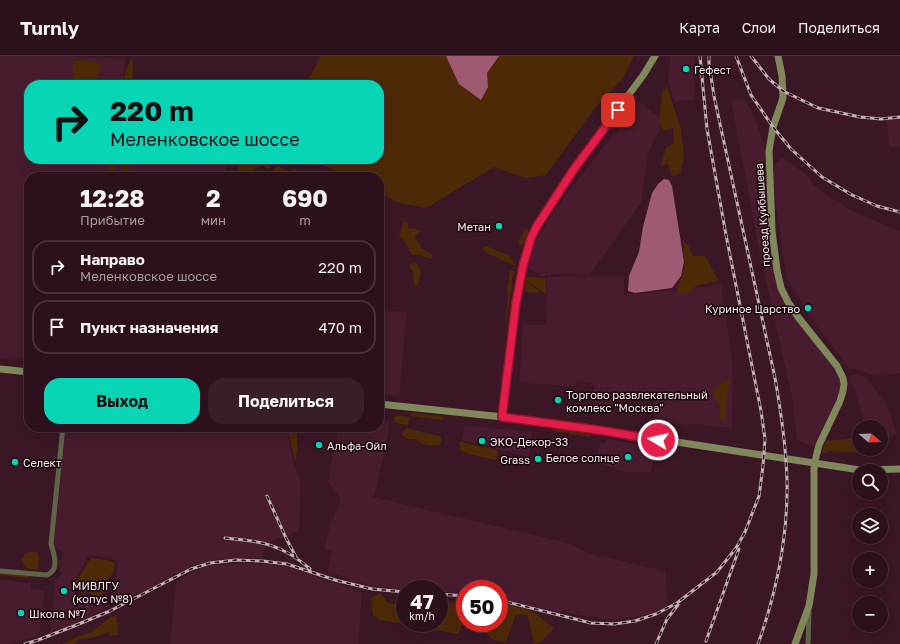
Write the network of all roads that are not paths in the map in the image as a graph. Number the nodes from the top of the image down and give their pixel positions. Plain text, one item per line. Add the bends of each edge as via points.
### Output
1 (655, 56) edge
2 (778, 56) edge
3 (0, 369) edge
4 (24, 371) edge
5 (384, 405) edge
6 (502, 417) junction
7 (62, 432) edge
8 (852, 469) edge
9 (888, 469) edge
10 (900, 469) edge
11 (0, 570) edge
12 (809, 606) junction
13 (795, 644) edge
14 (808, 644) edge

1 - 6 main road via 574,169 531,238 520,277
2 - 12 main road, проезд Куйбышева via 783,98 773,127 769,151 772,231 777,270 788,302 837,366 844,384 840,401 819,446 814,469 815,548
3 - 4 main road
5 - 6 main road
6 - 8 main road
7 - 11 street via 51,544 56,559 54,568 51,574 47,575
9 - 10 main road
12 - 13 main road, проезд Куйбышева
12 - 14 street

